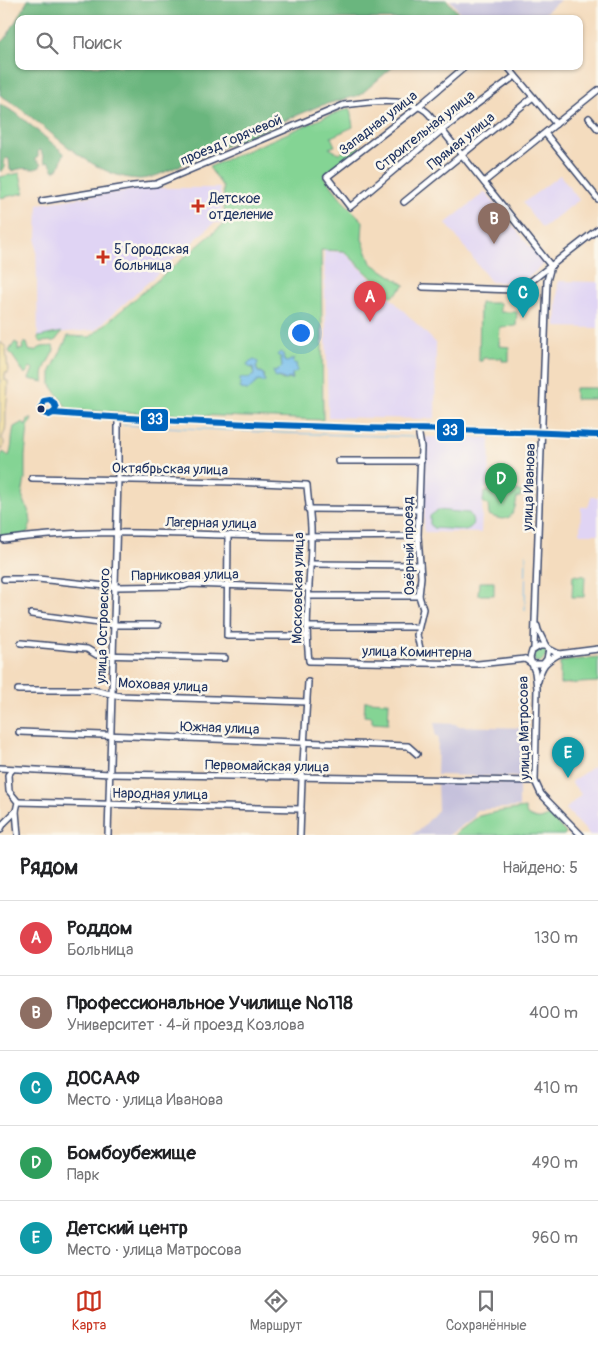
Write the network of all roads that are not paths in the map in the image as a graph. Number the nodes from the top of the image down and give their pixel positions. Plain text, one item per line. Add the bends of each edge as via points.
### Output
1 (461, 70) edge
2 (510, 70) edge
3 (515, 76) junction
4 (598, 90) edge
5 (533, 97) junction
6 (419, 106) junction
7 (589, 118) dead end
8 (556, 124) junction
9 (598, 129) edge
10 (442, 130) junction
11 (545, 133) junction
12 (461, 155) junction
13 (484, 182) junction
14 (598, 199) edge
15 (42, 201) dead end
16 (404, 202) dead end
17 (350, 207) joint
18 (598, 229) edge
19 (551, 266) junction
20 (423, 287) dead end
21 (56, 405) junction
22 (54, 413) junction
23 (67, 414) junction
24 (118, 418) junction
25 (418, 429) junction
26 (542, 433) junction
27 (598, 435) edge
28 (338, 461) dead end
29 (421, 461) junction
30 (32, 478) dead end
31 (118, 479) junction
32 (307, 484) joint
33 (308, 509) junction
34 (419, 510) junction
35 (117, 532) junction
36 (228, 535) junction
37 (418, 536) junction
38 (312, 537) junction
39 (4, 540) dead end
40 (310, 564) junction
41 (420, 565) junction
42 (4, 580) dead end
43 (226, 584) junction
44 (116, 587) junction
45 (308, 588) junction
46 (309, 596) junction
47 (419, 596) junction
48 (31, 614) dead end
49 (536, 618) junction
50 (158, 624) dead end
51 (114, 625) junction
52 (308, 627) junction
53 (418, 627) junction
54 (306, 636) junction
55 (21, 643) dead end
56 (548, 648) junction
57 (598, 649) edge
58 (533, 650) junction
59 (559, 654) junction
60 (114, 655) junction
61 (225, 658) dead end
62 (525, 659) junction
63 (309, 661) joint
64 (546, 662) junction
65 (420, 663) junction
66 (532, 664) junction
67 (308, 682) dead end
68 (537, 686) junction
69 (18, 690) dead end
70 (112, 694) junction
71 (307, 702) junction
72 (19, 732) dead end
73 (111, 736) junction
74 (305, 741) junction
75 (417, 754) dead end
76 (0, 768) edge
77 (12, 770) junction
78 (110, 774) junction
79 (302, 778) junction
80 (534, 781) junction
81 (18, 802) junction
82 (110, 805) junction
83 (301, 809) junction
84 (16, 812) junction
85 (574, 829) junction
86 (0, 830) edge
87 (18, 835) edge
88 (108, 835) edge
89 (300, 835) edge
90 (570, 835) edge
91 (581, 835) edge

1 - 6 street, Западная улица
2 - 3 street
3 - 5 street
3 - 10 street, Строительная улица
4 - 8 street
5 - 8 street
5 - 12 street, Прямая улица
6 - 10 street, проезд Горячевой
6 - 15 street, проезд Горячевой via 367,102 344,105 156,184
6 - 17 street, Западная улица via 327,177
7 - 9 street
8 - 11 street
10 - 12 street, проезд Горячевой
10 - 17 street, Строительная улица
11 - 13 street
11 - 14 street
12 - 13 street, проезд Горячевой
12 - 16 street, Прямая улица
13 - 19 street, проезд Горячевой
18 - 19 street
19 - 20 street via 515,290
19 - 26 street, улица Иванова via 547,281
21 - 22 street
21 - 22 street via 48,400 41,406 45,414
21 - 23 street
22 - 23 street
23 - 24 street
24 - 25 street
24 - 31 street, улица Островского
25 - 26 street
25 - 29 street, Озёрный проезд
26 - 27 street
26 - 49 street, улица Иванова
28 - 29 street
29 - 34 street, Озёрный проезд
30 - 31 street, Октябрьская улица
31 - 32 street, Октябрьская улица
31 - 35 street, улица Островского
32 - 33 street, Московская улица
33 - 34 street
33 - 38 street, Московская улица
34 - 37 street, Озёрный проезд
35 - 36 street, Лагерная улица
35 - 39 street, Лагерная улица
35 - 44 street, улица Островского
36 - 38 street, Лагерная улица
36 - 43 street
37 - 38 street, Лагерная улица
37 - 41 street, Озёрный проезд
38 - 40 street, Московская улица
40 - 41 street
40 - 45 street, Московская улица
41 - 47 street, Озёрный проезд
42 - 44 street, Парниковая улица via 38,579
43 - 44 street, Парниковая улица
43 - 45 street, Парниковая улица
43 - 54 street via 227,636
44 - 51 street, улица Островского
45 - 46 street, Московская улица
46 - 47 street
46 - 52 street, Московская улица
47 - 53 street, Озёрный проезд via 422,609
48 - 51 street
49 - 56 street via 538,630
49 - 58 street, улица Иванова
50 - 51 street
51 - 60 street, улица Островского
52 - 53 street
52 - 54 street, Московская улица
53 - 65 street, Озёрный проезд
54 - 63 street, Московская улица
55 - 60 street via 87,648 97,655
56 - 58 street via 540,646
56 - 59 street
56 - 64 street
57 - 59 street
58 - 62 street
58 - 66 street
59 - 64 street
60 - 61 street
60 - 70 street, улица Островского
62 - 65 street, улица Коминтерна via 478,664
62 - 66 street
63 - 65 street, улица Коминтерна
64 - 66 street
64 - 68 street
66 - 68 street, улица Матросова
67 - 71 street
68 - 80 street, улица Матросова
69 - 70 street, Моховая улица via 93,690
70 - 71 street, Моховая улица
70 - 73 street, улица Островского
71 - 74 street
72 - 73 street, Южная улица
73 - 74 street, Южная улица
73 - 78 street, улица Островского
74 - 75 street, Южная улица via 408,746
74 - 79 street
76 - 77 street, Первомайская улица
77 - 78 street, Первомайская улица
77 - 81 street via 8,775 9,791
78 - 79 street, Первомайская улица
78 - 82 street, улица Островского
79 - 80 street, Первомайская улица
79 - 83 street
80 - 85 street, улица Матросова via 541,794
81 - 82 street, Народная улица
81 - 84 street
82 - 83 street, Народная улица
82 - 88 street, улица Островского
83 - 89 street
84 - 86 street
84 - 87 street
85 - 90 street
85 - 91 street, улица Матросова

